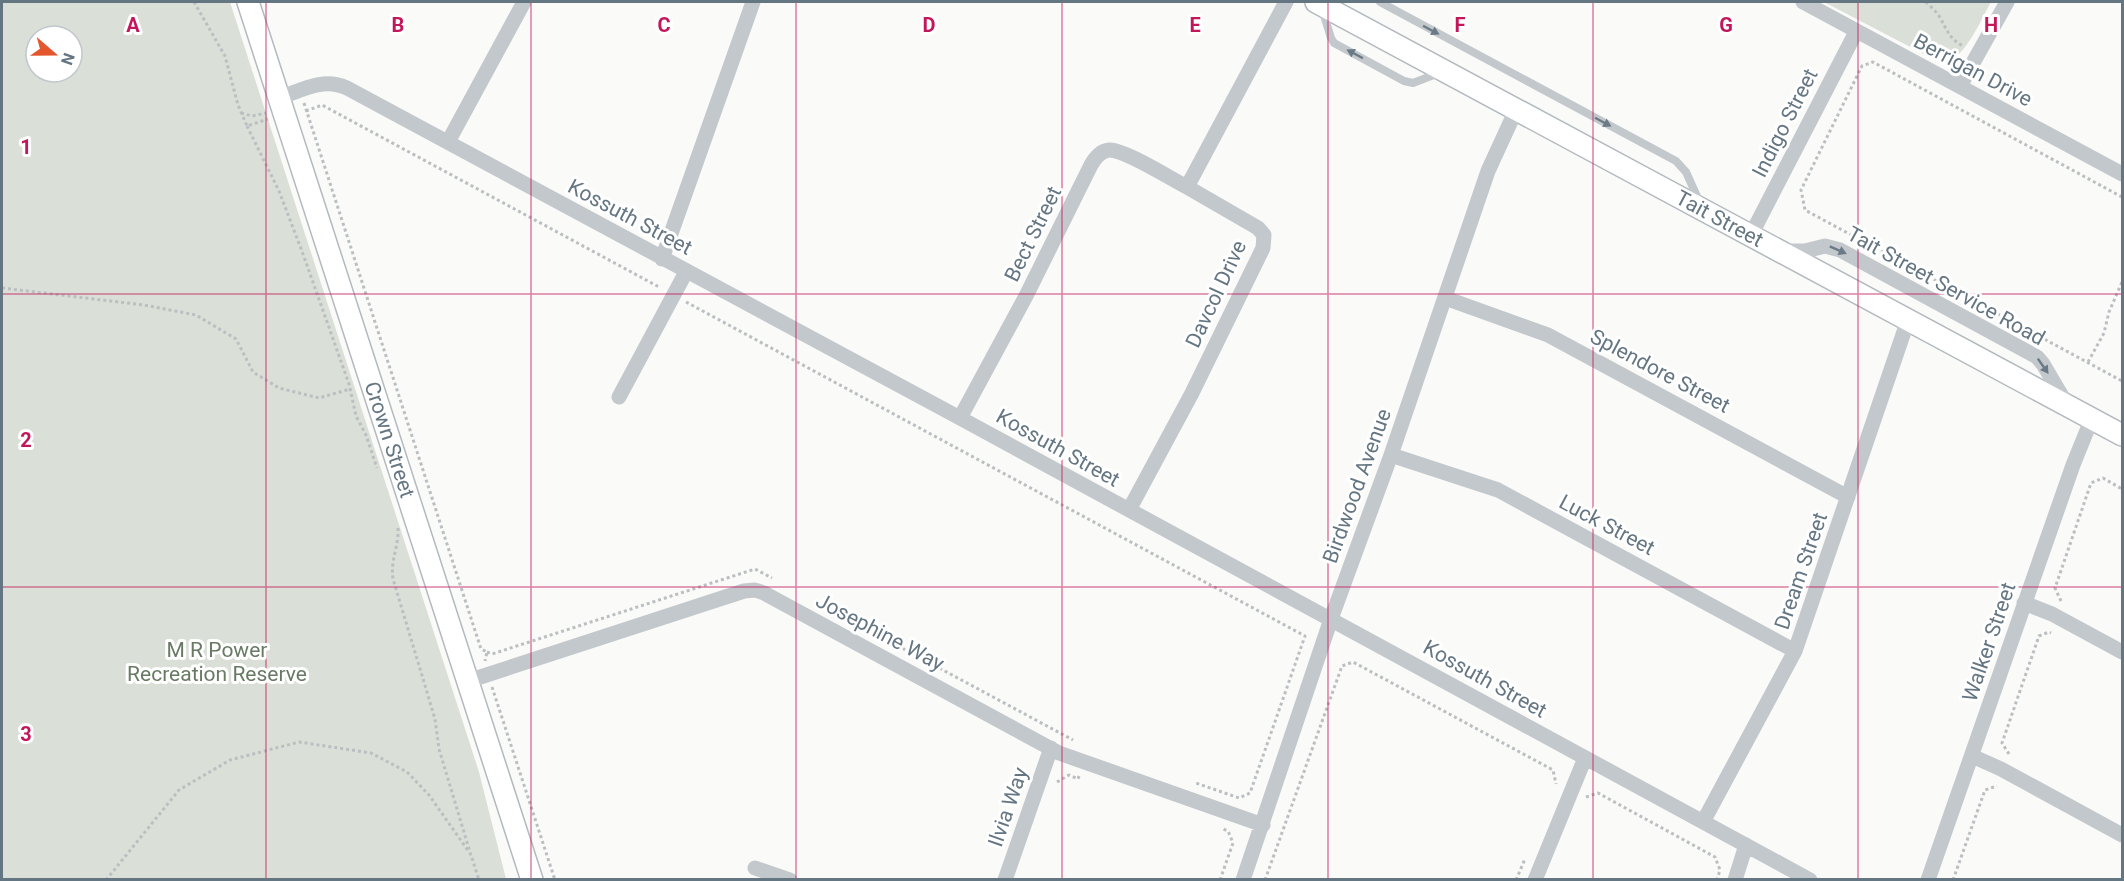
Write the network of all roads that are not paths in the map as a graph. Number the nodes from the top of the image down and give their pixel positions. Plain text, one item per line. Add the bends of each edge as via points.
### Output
1 (248, 2) edge
2 (524, 2) edge
3 (753, 2) edge
4 (1286, 2) edge
5 (1317, 2) edge
6 (1380, 2) edge
7 (1803, 2) edge
8 (2007, 2) edge
9 (1856, 32) junction
10 (1447, 72) junction
11 (1960, 86) junction
12 (282, 107) junction
13 (1516, 110) junction
14 (448, 142) junction
15 (2122, 174) edge
16 (1187, 187) junction
17 (1702, 209) junction
18 (1750, 235) junction
19 (1781, 251) junction
20 (662, 259) junction
21 (686, 272) junction
22 (1445, 298) junction
23 (1908, 320) junction
24 (619, 397) dead end
25 (2067, 405) junction
26 (960, 418) junction
27 (2092, 418) junction
28 (2122, 435) edge
29 (1391, 455) junction
30 (1848, 497) junction
31 (1129, 510) junction
32 (2024, 603) junction
33 (1331, 620) junction
34 (1795, 651) junction
35 (2122, 652) edge
36 (468, 681) junction
37 (1051, 748) junction
38 (1972, 756) junction
39 (1585, 758) junction
40 (1703, 822) junction
41 (1263, 825) junction
42 (2122, 835) edge
43 (1746, 845) junction
44 (755, 868) dead end
45 (532, 879) edge
46 (790, 879) edge
47 (1005, 879) edge
48 (1243, 879) edge
49 (1535, 879) edge
50 (1735, 879) edge
51 (1810, 879) edge
52 (1928, 879) edge

1 - 12 street, Crown Street
2 - 14 street
3 - 20 street
4 - 16 street
5 - 10 street, Tait Street
10 -> 5 lane via 1409,82 1358,56 1333,41
6 -> 17 lane via 1676,162 1689,177
7 - 9 street, Berrigan Drive
8 - 11 street
9 - 11 street, Berrigan Drive
9 - 18 street, Indigo Street
10 - 13 street, Tait Street
11 - 15 street, Berrigan Drive
12 - 14 street, Kossuth Street via 300,90 337,84
12 - 36 street, Crown Street
13 - 17 street, Tait Street
13 - 22 street, Birdwood Avenue via 1488,171
14 - 20 street, Kossuth Street
16 - 26 street, Bect Street via 1122,153 1100,153
16 - 31 street, Davcol Drive via 1254,224 1263,234 1264,243 1192,393
17 - 18 street, Tait Street
18 - 19 street, Tait Street
19 - 23 street, Tait Street
19 -> 25 street, Tait Street Service Road via 1825,246 1840,250 2037,357
20 - 21 street, Kossuth Street
21 - 24 street
21 - 26 street, Kossuth Street
22 - 29 street, Birdwood Avenue
22 - 30 street, Splendore Street via 1548,335
23 - 25 street, Tait Street
23 - 30 street, Dream Street
25 - 27 street, Tait Street
26 - 31 street, Kossuth Street
27 - 28 street, Tait Street
27 - 32 street, Walker Street
29 - 33 street, Birdwood Avenue
29 - 34 street, Luck Street via 1498,490
30 - 34 street, Dream Street
31 - 33 street, Kossuth Street
32 - 35 street
32 - 38 street, Walker Street
33 - 39 street, Kossuth Street
33 - 41 street, Birdwood Avenue
34 - 40 street, Dream Street
36 - 37 street, Josephine Way via 754,590
36 - 45 street, Crown Street
37 - 41 street, Josephine Way
37 - 47 street, Ilvia Way
38 - 42 street
38 - 52 street, Walker Street
39 - 40 street, Kossuth Street
39 - 49 street
40 - 43 street, Kossuth Street
41 - 48 street, Birdwood Avenue
43 - 50 street
43 - 51 street, Kossuth Street
44 - 46 street

